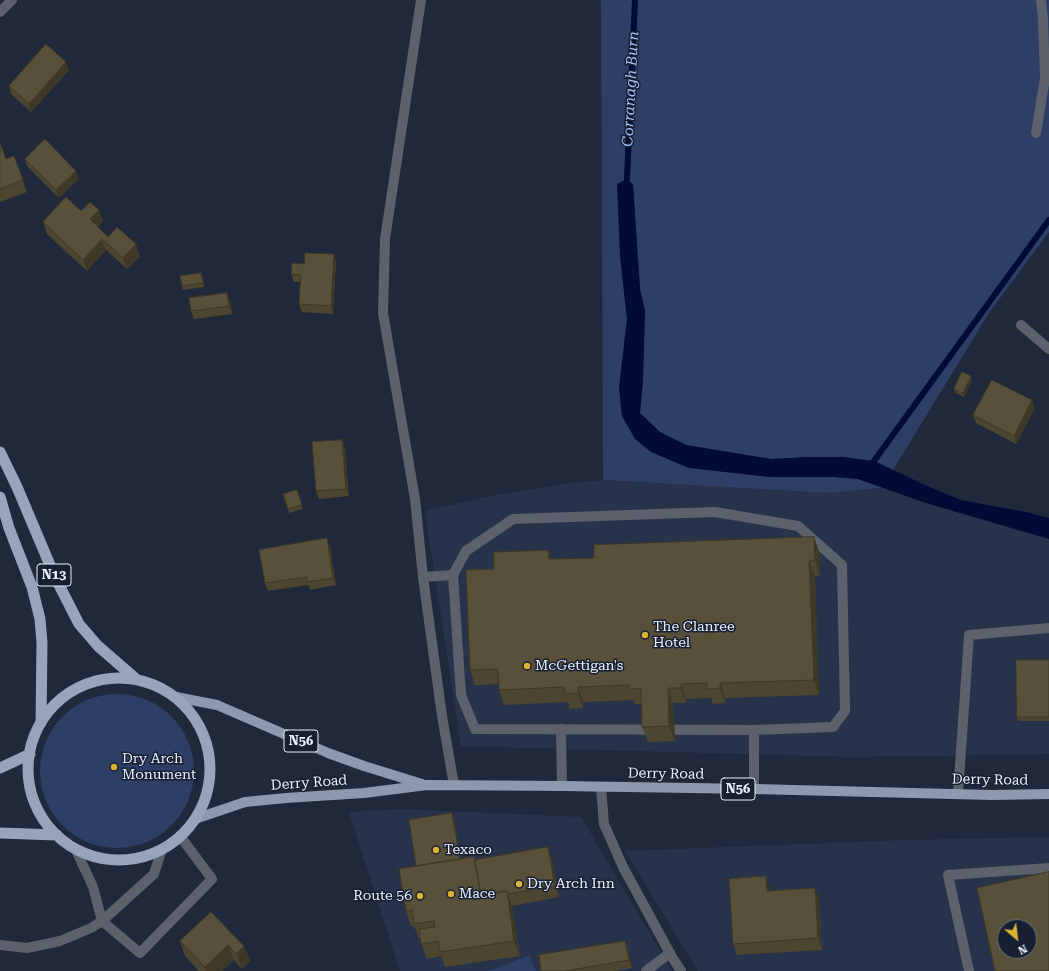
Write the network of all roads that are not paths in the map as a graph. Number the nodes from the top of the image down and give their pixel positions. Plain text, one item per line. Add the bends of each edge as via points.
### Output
1 (12, 0) edge
2 (421, 0) edge
3 (1042, 0) edge
4 (0, 12) edge
5 (1036, 133) dead end
6 (1021, 325) dead end
7 (1049, 349) edge
8 (0, 452) edge
9 (0, 497) edge
10 (453, 575) junction
11 (423, 577) junction
12 (1049, 628) edge
13 (136, 679) junction
14 (176, 698) junction
15 (40, 724) junction
16 (561, 729) junction
17 (754, 730) junction
18 (30, 754) junction
19 (0, 768) edge
20 (427, 785) junction
21 (454, 785) junction
22 (562, 786) junction
23 (601, 787) junction
24 (754, 789) junction
25 (958, 794) junction
26 (1049, 794) edge
27 (195, 820) junction
28 (0, 833) edge
29 (56, 834) junction
30 (180, 836) junction
31 (75, 848) junction
32 (162, 849) junction
33 (1049, 868) edge
34 (102, 921) junction
35 (0, 945) edge
36 (670, 953) junction
37 (646, 971) edge
38 (682, 971) edge
39 (969, 971) edge

1 - 4 street
2 - 11 street via 385,239 383,313 415,499
3 - 5 street via 1045,78
6 - 7 street
8 - 13 highway, N13 via 55,577 79,624 98,646
9 - 15 highway, N13 via 32,587 40,619
10 - 11 street
10 - 16 street via 461,695 475,729
10 - 17 street via 466,551 513,519 716,512 798,526 842,565 845,711 833,727
11 - 21 street
12 - 25 street via 969,635
13 - 14 highway, N13 via 156,685
13 - 15 highway, N13 via 112,678 88,684 68,694 52,708
14 - 20 main road, Derry Road / N56 via 217,705 328,753
14 - 27 highway, N13 via 192,713 203,732 209,754 210,776 205,799
15 - 18 highway, N13
16 - 17 street
16 - 22 street
17 - 24 street
18 - 19 highway
18 - 29 highway, N13 via 28,776 33,798 42,817
20 - 21 main road, Derry Road / N56
20 - 27 main road, Derry Road / N56 via 364,793 244,802
21 - 22 main road, Derry Road / N56
22 - 23 main road, Derry Road / N56
23 - 24 main road, Derry Road / N56
23 - 36 street via 604,824 623,867
24 - 25 main road, Derry Road / N56
25 - 26 main road, Derry Road / N56
27 - 30 highway, N13
28 - 29 highway
29 - 31 highway, N13
30 - 32 highway, N13
30 - 34 street via 212,879 140,953
31 - 32 highway, N13 via 96,857 120,860 142,857
31 - 34 street via 93,888
32 - 34 street via 154,874
33 - 39 street via 948,875
34 - 35 street via 60,941 27,948
36 - 37 street
36 - 38 street

